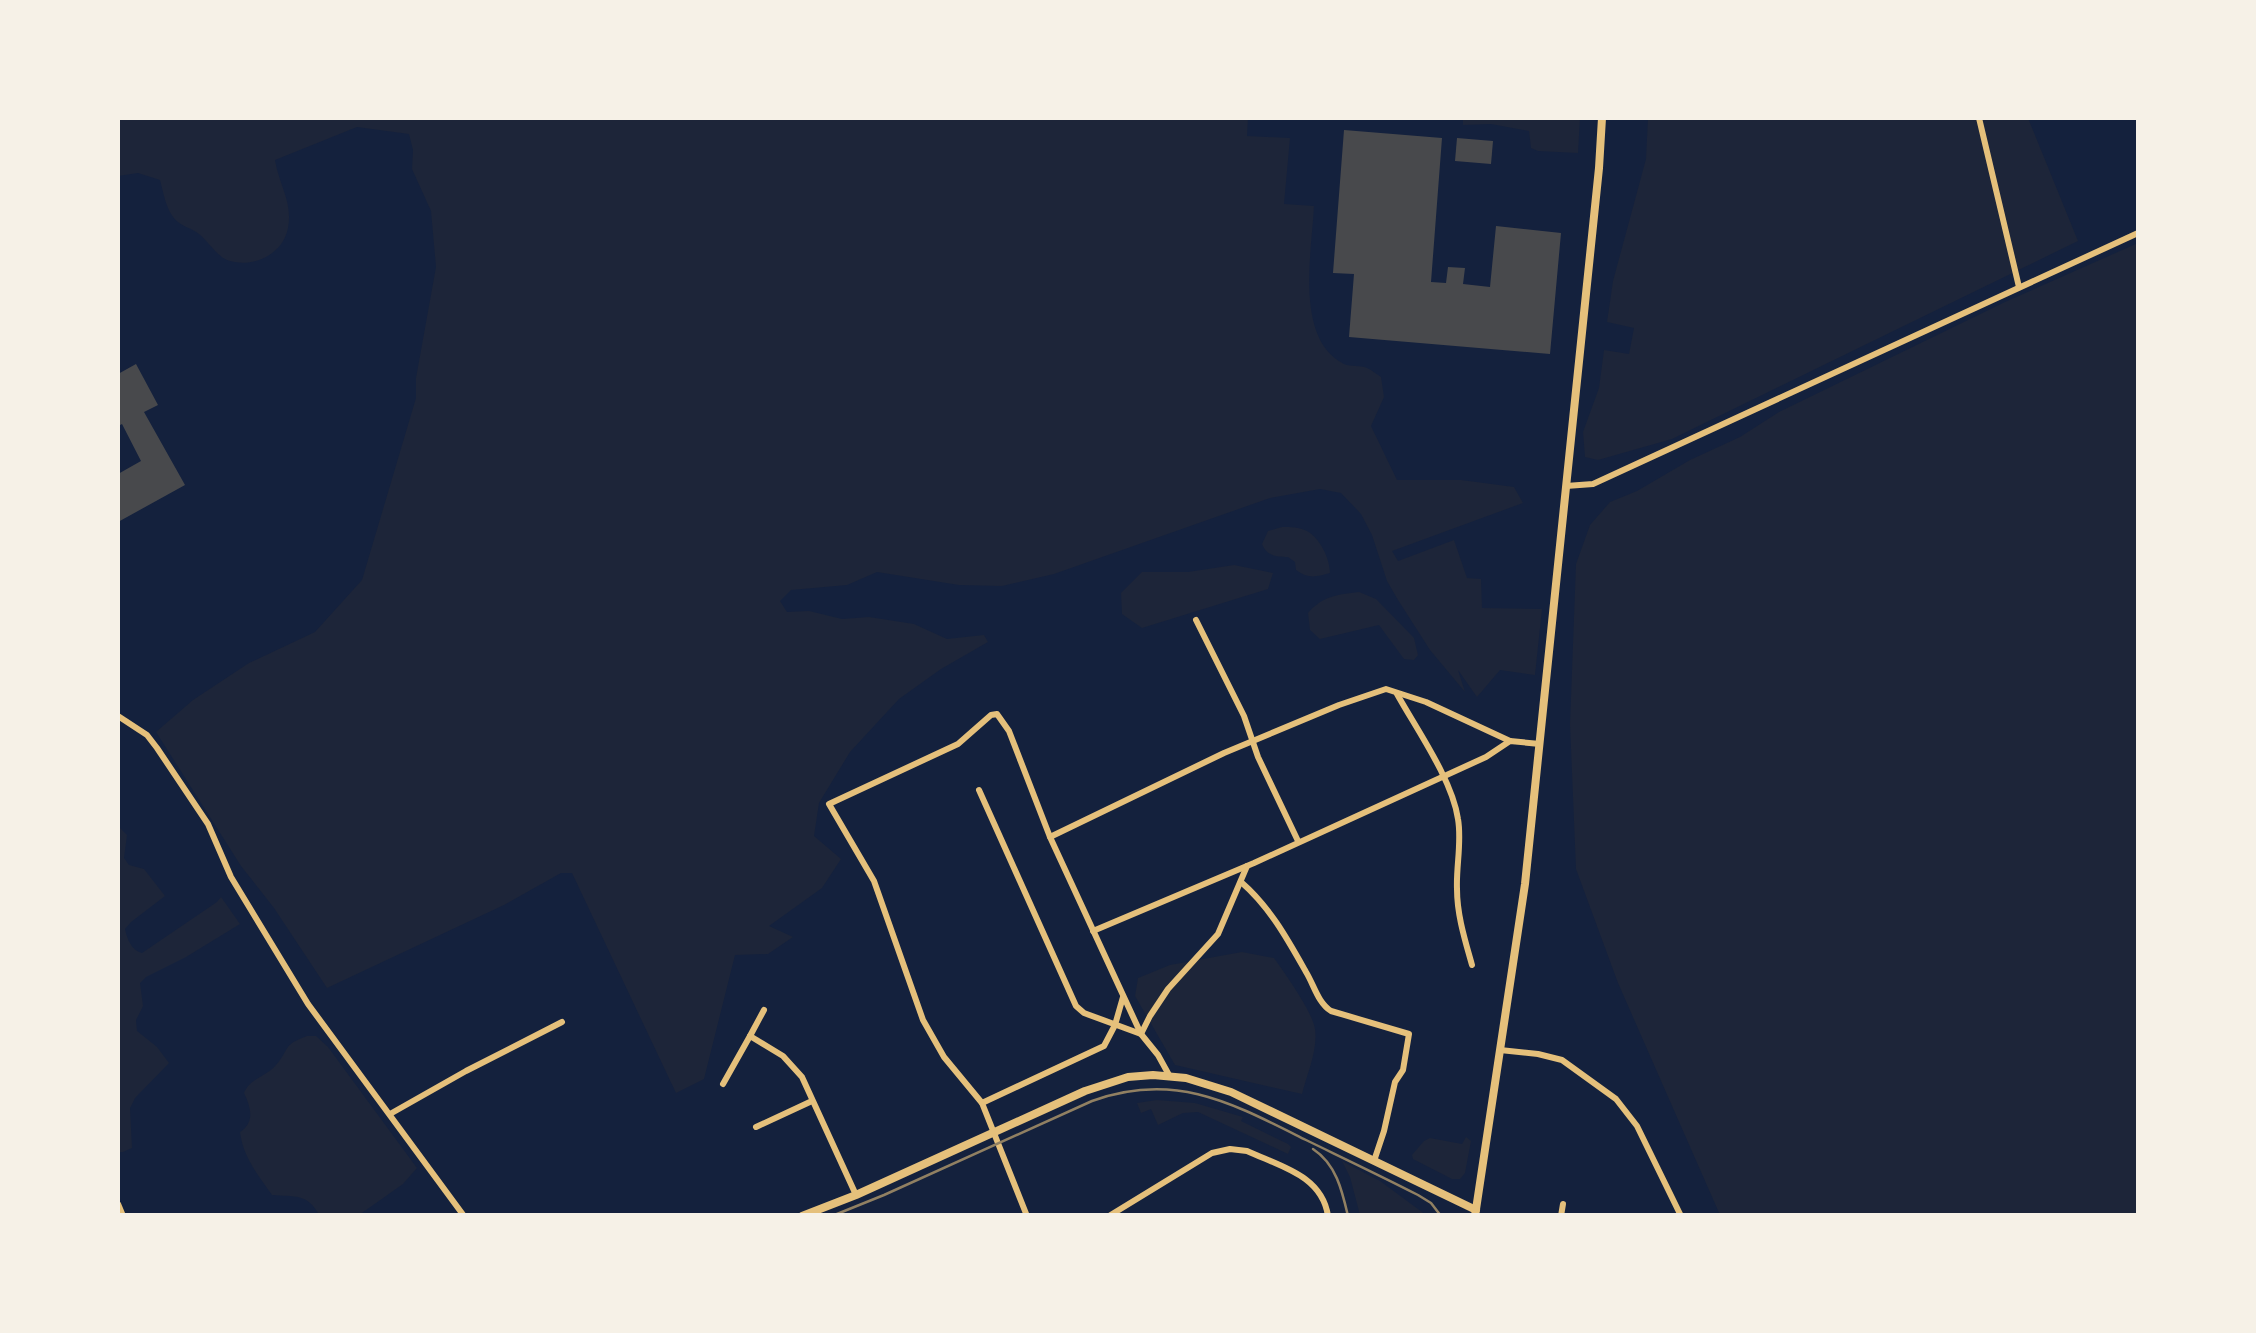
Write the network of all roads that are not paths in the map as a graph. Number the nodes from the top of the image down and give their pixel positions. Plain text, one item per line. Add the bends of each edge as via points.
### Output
1 (1602, 118) edge
2 (1979, 118) edge
3 (2138, 232) edge
4 (2019, 286) junction
5 (1566, 486) junction
6 (1196, 620) dead end
7 (1396, 692) junction
8 (118, 716) edge
9 (1253, 741) junction
10 (1510, 741) junction
11 (1540, 744) junction
12 (1444, 776) junction
13 (979, 790) dead end
14 (1050, 837) junction
15 (1298, 842) junction
16 (1247, 866) junction
17 (1241, 882) junction
18 (1093, 932) junction
19 (1472, 965) dead end
20 (1123, 997) junction
21 (764, 1010) dead end
22 (562, 1022) dead end
23 (1115, 1025) junction
24 (1141, 1034) junction
25 (750, 1036) junction
26 (1500, 1050) junction
27 (1169, 1076) junction
28 (723, 1084) dead end
29 (812, 1101) junction
30 (982, 1103) junction
31 (390, 1114) junction
32 (756, 1127) dead end
33 (994, 1132) junction
34 (1373, 1162) junction
35 (856, 1195) junction
36 (118, 1204) edge
37 (1563, 1204) dead end
38 (1475, 1213) edge
39 (123, 1216) edge
40 (464, 1216) edge
41 (802, 1216) edge
42 (1027, 1216) edge
43 (1109, 1216) edge
44 (1328, 1216) edge
45 (1562, 1216) edge
46 (1681, 1216) edge

1 - 5 street
2 - 4 street
3 - 4 street
4 - 5 street via 1593,484
5 - 11 street
6 - 9 street
7 - 9 street via 1362,697
7 - 10 street
7 - 12 street
8 - 31 street via 157,748 208,824 308,1004
9 - 14 street
9 - 15 street
10 - 11 street
10 - 12 street
11 - 26 street
12 - 15 street
12 - 19 street via 1458,819 1459,919
13 - 23 street via 1076,1006
14 - 18 street
14 - 30 street via 997,714 958,744 829,804 874,881 923,1020
15 - 16 street
16 - 17 street
16 - 18 street
17 - 24 street via 1218,934 1168,989
17 - 34 street via 1278,924 1322,1005 1409,1034
18 - 20 street
20 - 23 street
20 - 24 street
21 - 25 street
22 - 31 street
23 - 24 street
23 - 30 street via 1104,1046
24 - 27 street
25 - 28 street
25 - 29 street via 794,1067
26 - 38 street
26 - 46 street via 1562,1060 1616,1099 1637,1126
27 - 33 street via 1103,1085
27 - 34 street via 1257,1104
29 - 32 street
29 - 35 street
30 - 33 street
31 - 40 street
33 - 35 street
33 - 42 street
34 - 38 street
35 - 41 street
36 - 39 street
37 - 45 street
43 - 44 street via 1212,1154 1238,1148 1310,1182

